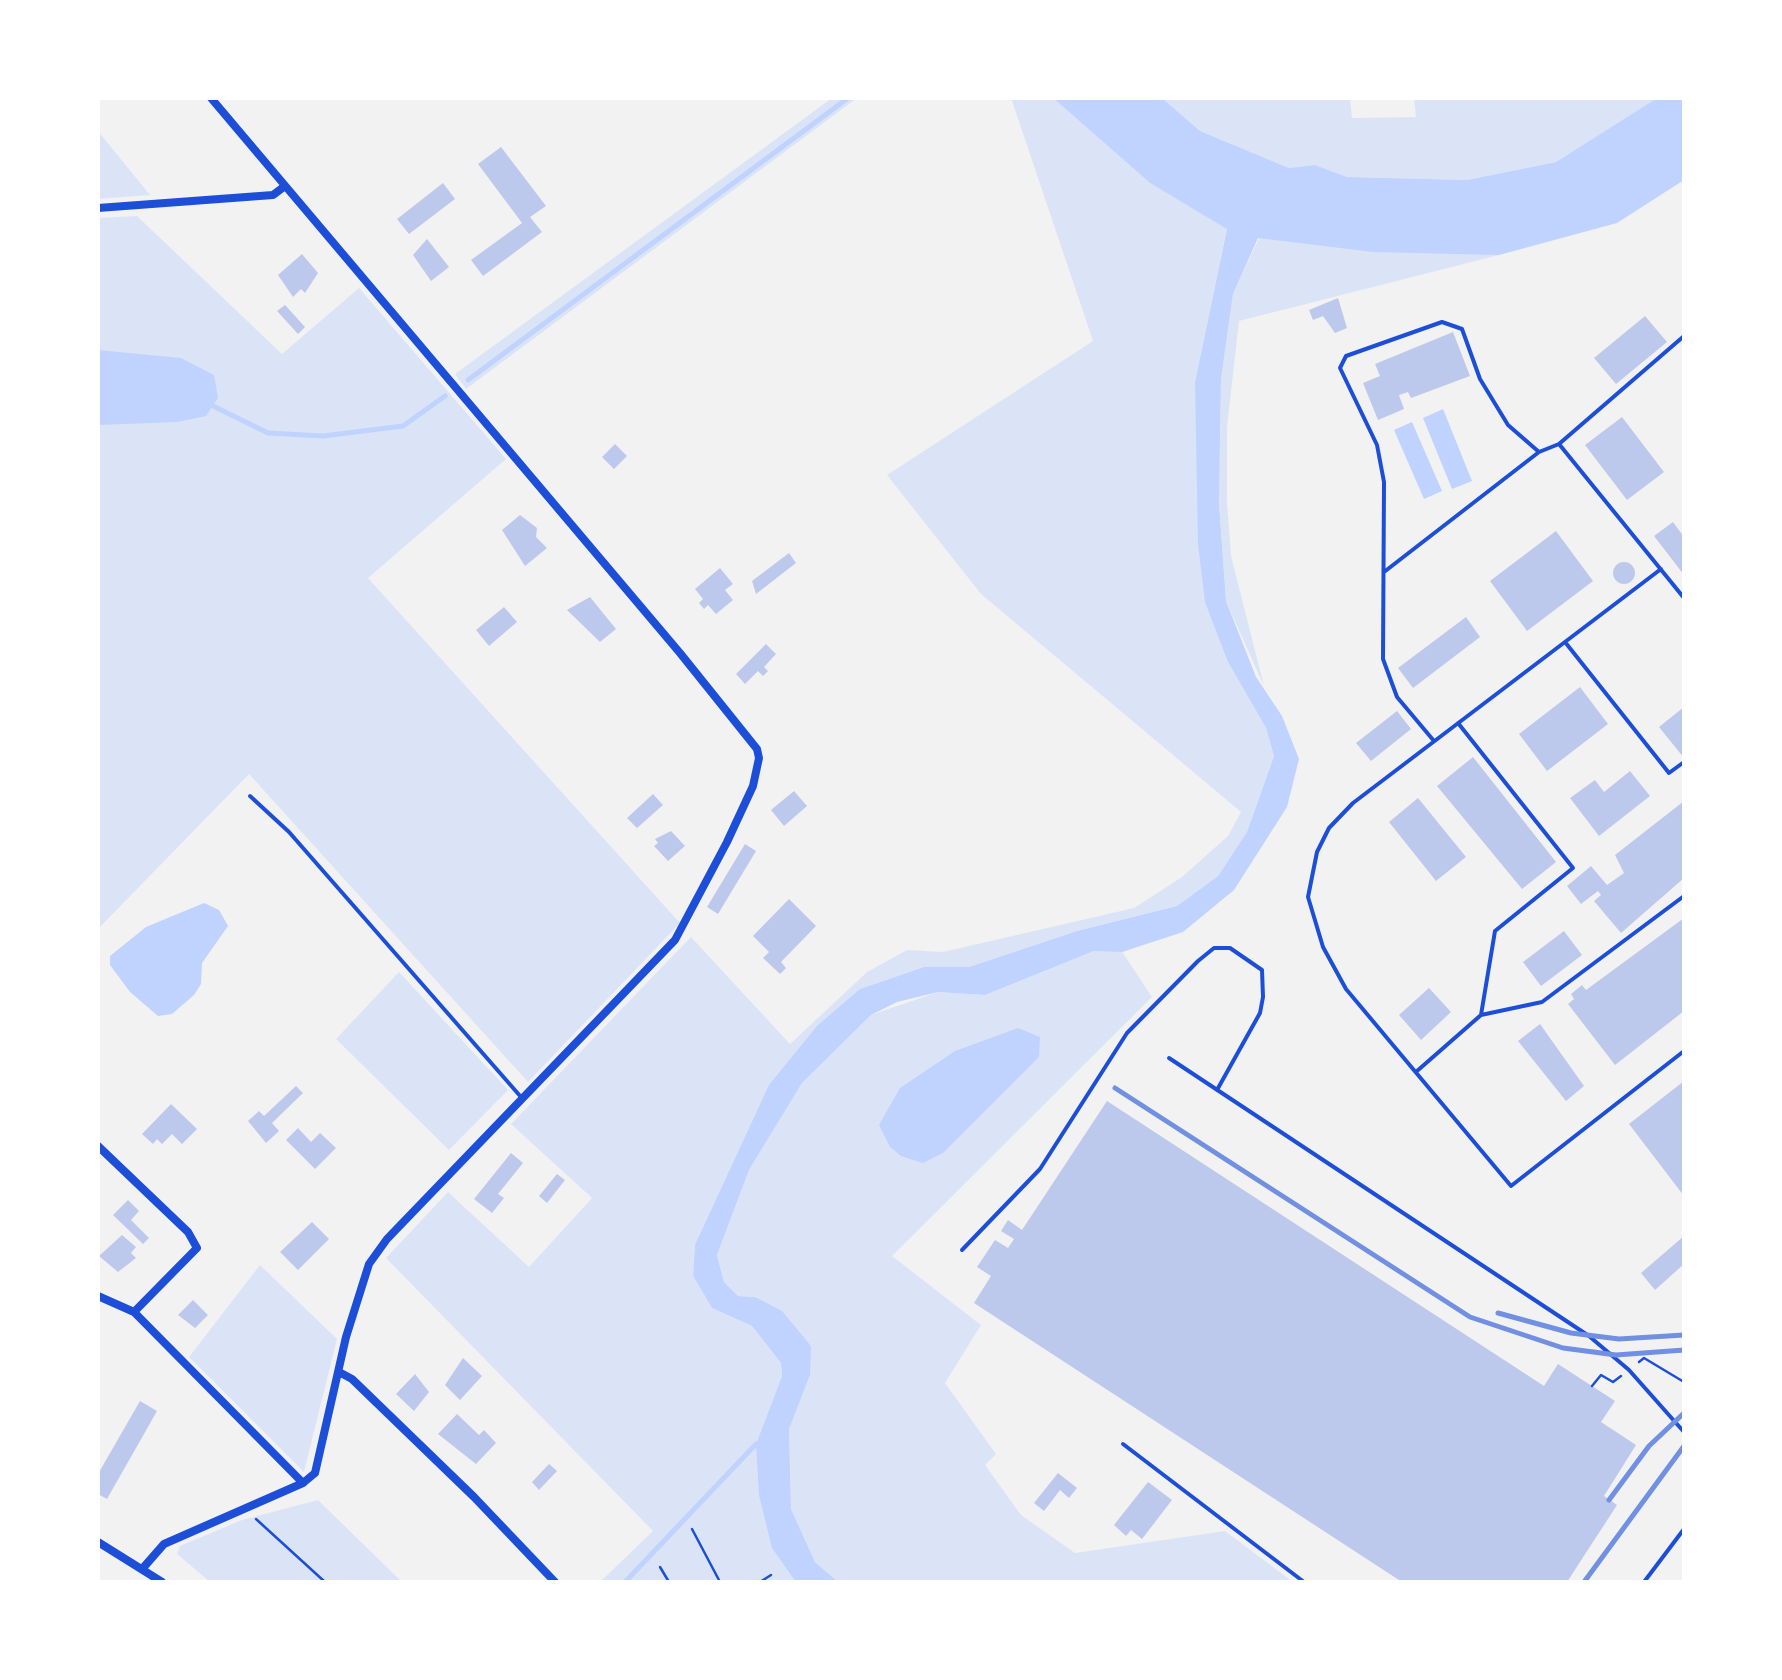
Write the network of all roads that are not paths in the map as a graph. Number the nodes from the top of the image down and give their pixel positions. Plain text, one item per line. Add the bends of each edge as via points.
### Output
1 (211, 98) edge
2 (284, 186) junction
3 (98, 208) edge
4 (1684, 336) edge
5 (1559, 444) junction
6 (1538, 452) junction
7 (1661, 569) junction
8 (1384, 572) junction
9 (1684, 598) edge
10 (1565, 642) junction
11 (1458, 723) junction
12 (1434, 741) junction
13 (1684, 762) edge
14 (250, 796) dead end
15 (1684, 896) edge
16 (1481, 1014) junction
17 (1684, 1052) edge
18 (1169, 1058) dead end
19 (1416, 1071) junction
20 (1217, 1090) junction
21 (522, 1098) junction
22 (98, 1146) edge
23 (962, 1250) dead end
24 (98, 1296) edge
25 (134, 1312) junction
26 (338, 1372) junction
27 (1684, 1432) edge
28 (1124, 1444) dead end
29 (303, 1483) junction
30 (1684, 1529) edge
31 (98, 1542) edge
32 (143, 1568) junction
33 (162, 1582) edge
34 (555, 1582) edge
35 (1304, 1582) edge
36 (1644, 1582) edge

1 - 2 street
2 - 3 street via 272,195
2 - 21 street via 757,749 753,786 674,940
4 - 5 lane
5 - 6 lane
5 - 7 lane
6 - 8 lane
6 - 8 lane via 1508,425 1462,329 1442,322 1346,356 1340,368 1376,445 1384,482
7 - 9 lane
7 - 10 lane
8 - 12 lane via 1384,658 1397,697
10 - 11 lane
10 - 13 lane via 1669,773
11 - 12 lane
11 - 16 lane via 1572,868 1494,931
12 - 19 lane via 1329,828 1308,897 1346,989
14 - 21 lane via 290,832
15 - 16 lane via 1542,1002
16 - 19 lane
17 - 19 lane via 1511,1186
18 - 20 lane
20 - 23 lane via 1263,996 1262,970 1230,948 1214,948 1198,960 1127,1033 1040,1169
20 - 27 lane via 1589,1336
21 - 26 street via 369,1264
22 - 25 street via 197,1248
24 - 25 street
25 - 29 street
26 - 29 street via 320,1459
26 - 34 street
28 - 35 lane
29 - 32 street via 164,1544
30 - 36 lane
31 - 32 street
32 - 33 street

